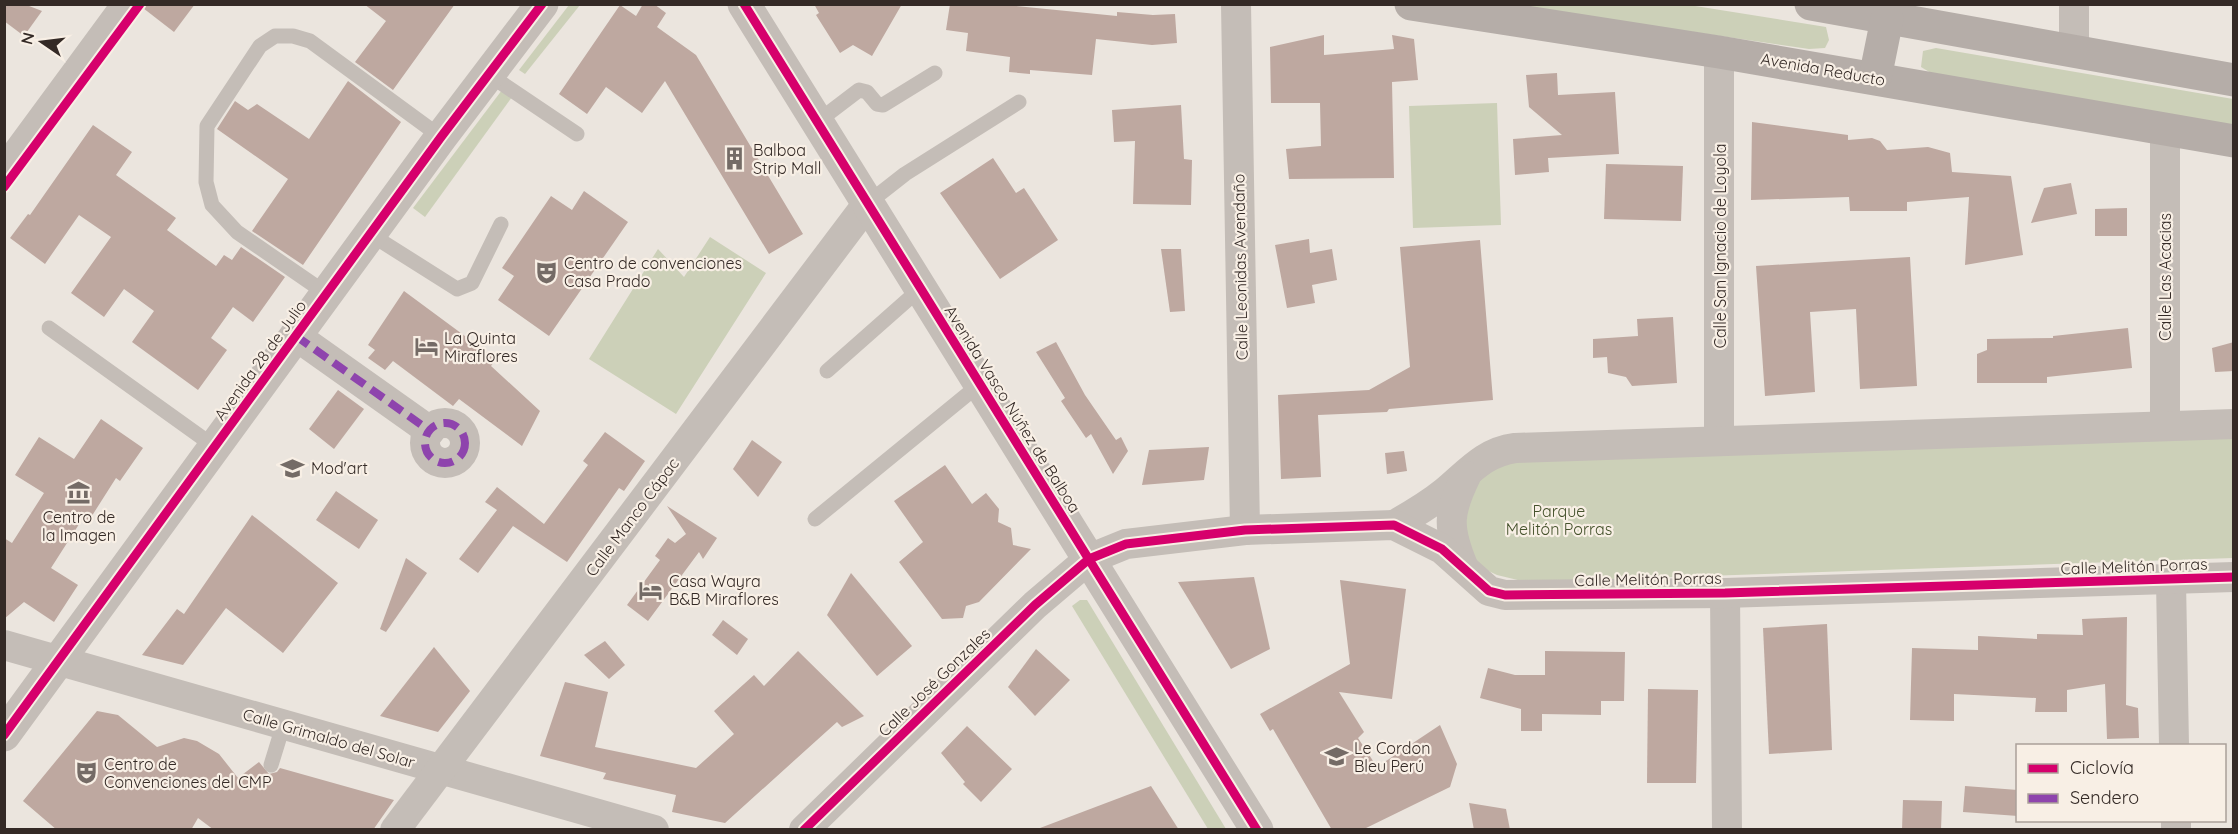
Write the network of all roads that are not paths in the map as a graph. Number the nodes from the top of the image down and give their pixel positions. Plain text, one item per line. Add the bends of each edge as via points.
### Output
1 (127, 4) edge
2 (542, 4) edge
3 (744, 4) edge
4 (1236, 4) edge
5 (1411, 4) edge
6 (1811, 4) edge
7 (2074, 4) edge
8 (1887, 19) junction
9 (2074, 51) junction
10 (1719, 52) junction
11 (935, 73) dead end
12 (488, 74) junction
13 (1875, 78) junction
14 (2234, 80) edge
15 (1020, 102) dead end
16 (817, 122) junction
17 (2164, 128) junction
18 (578, 134) dead end
19 (441, 137) junction
20 (2234, 141) edge
21 (4, 171) edge
22 (868, 203) junction
23 (501, 224) dead end
24 (370, 234) junction
25 (921, 288) junction
26 (327, 294) junction
27 (49, 328) dead end
28 (296, 336) junction
29 (827, 371) dead end
30 (980, 384) junction
31 (2234, 424) edge
32 (2165, 425) junction
33 (430, 431) dead end
34 (1719, 441) junction
35 (215, 447) junction
36 (1468, 471) junction
37 (815, 519) dead end
38 (1394, 525) junction
39 (1245, 530) junction
40 (1089, 559) junction
41 (1463, 566) junction
42 (2234, 577) edge
43 (2171, 580) junction
44 (1725, 593) junction
45 (4, 645) edge
46 (58, 661) junction
47 (283, 726) junction
48 (4, 735) edge
49 (2174, 744) edge
50 (271, 765) dead end
51 (442, 770) junction
52 (395, 830) edge
53 (654, 830) edge
54 (804, 830) edge
55 (1257, 830) edge
56 (1726, 830) edge

1 - 21 street
2 - 12 street, Avenida 28 de Julio
3 - 16 street, Avenida Vasco Núñez de Balboa
4 - 39 street, Calle Leonidas Avendaño
5 - 10 main road, Avenida Reducto
6 - 8 main road
7 - 9 street
8 - 9 main road
8 - 13 main road
9 - 14 main road
10 - 13 main road, Avenida Reducto
10 - 34 street, Calle San Ignacio de Loyola
11 - 16 lane via 883,105 859,90
12 - 18 lane
12 - 19 street, Avenida 28 de Julio
13 - 17 main road, Avenida Reducto
15 - 22 lane via 905,174
16 - 22 street, Avenida Vasco Núñez de Balboa
17 - 20 main road, Avenida Reducto
17 - 32 street, Calle Las Acacias
19 - 24 street, Avenida 28 de Julio
19 - 26 lane via 310,41 275,36 260,46 207,126 206,182 212,205 237,232
22 - 25 street, Avenida Vasco Núñez de Balboa
22 - 51 street, Calle Manco Cápac
23 - 24 lane via 472,284 457,289
24 - 26 street, Avenida 28 de Julio
25 - 29 lane
25 - 30 street, Avenida Vasco Núñez de Balboa
26 - 28 street, Avenida 28 de Julio
27 - 35 lane
28 - 33 street
28 - 35 street, Avenida 28 de Julio
30 - 37 lane
30 - 40 street, Avenida Vasco Núñez de Balboa
31 - 32 street, Calle Melitón Porras
32 - 34 street, Calle Melitón Porras
34 - 36 street, Calle Melitón Porras via 1498,450
35 - 46 street, Avenida 28 de Julio
36 - 38 street, Calle Melitón Porras via 1432,502
36 - 41 street via 1450,520
38 - 39 street, Calle Melitón Porras
38 - 41 street, Calle Melitón Porras via 1442,549
39 - 40 street, Calle Melitón Porras via 1126,544
40 - 54 street, Calle José Gonzales via 1026,613
40 - 55 street, Avenida Vasco Núñez de Balboa
41 - 44 street, Calle Melitón Porras via 1489,591 1505,595
42 - 43 street, Calle Melitón Porras
43 - 44 street, Calle Melitón Porras
43 - 49 street
44 - 56 street
45 - 46 street, Calle Grimaldo del Solar
46 - 47 street, Calle Grimaldo del Solar
46 - 48 street, Avenida 28 de Julio
47 - 50 lane
47 - 51 street, Calle Grimaldo del Solar
51 - 52 street, Calle Manco Cápac
51 - 53 street, Calle Grimaldo del Solar

